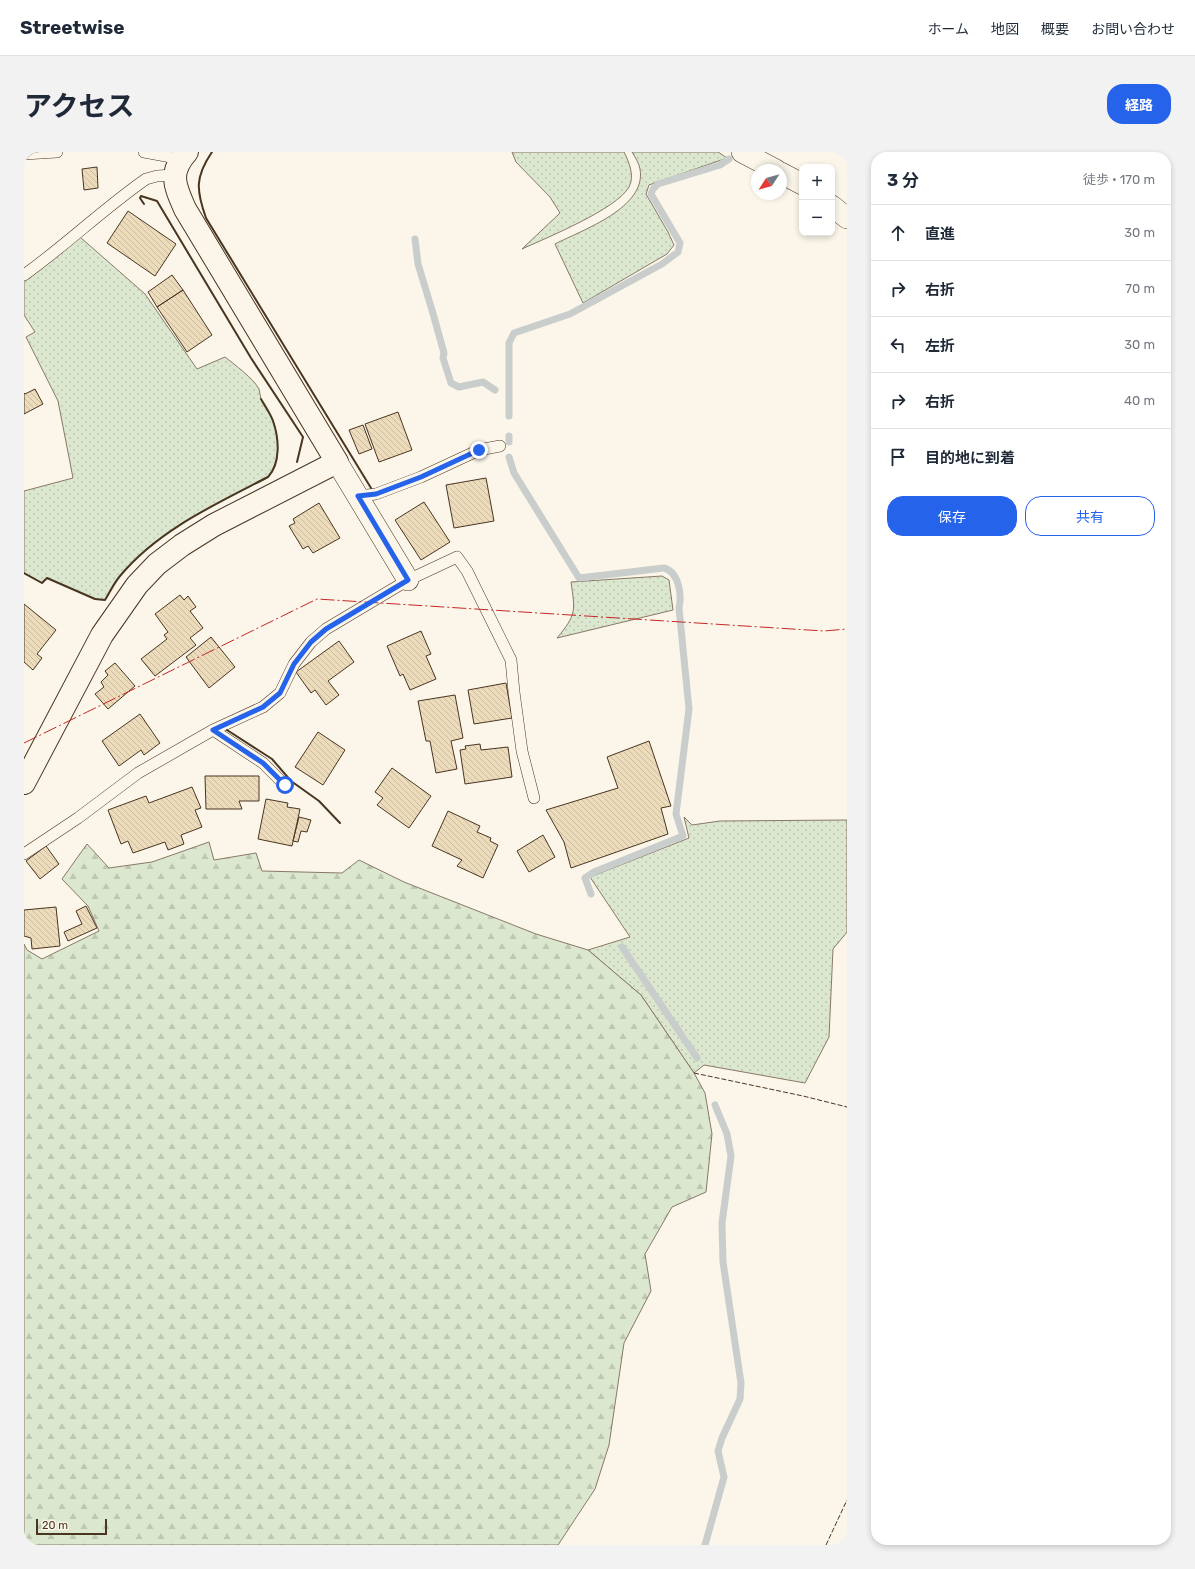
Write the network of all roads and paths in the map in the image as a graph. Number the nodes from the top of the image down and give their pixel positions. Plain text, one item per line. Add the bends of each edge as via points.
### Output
1 (57, 152) edge
2 (144, 152) edge
3 (742, 152) edge
4 (24, 154) edge
5 (180, 163) edge
6 (765, 164) edge
7 (787, 176) edge
8 (799, 182) edge
9 (835, 208) edge
10 (847, 218) edge
11 (24, 275) edge
12 (500, 446) dead end
13 (337, 462) junction
14 (358, 496) junction
15 (408, 580) junction
16 (213, 730) junction
17 (24, 782) edge
18 (285, 785) dead end
19 (534, 798) dead end
20 (24, 854) edge

1 - 4 lane
2 - 5 lane via 166,156
3 - 6 street
5 - 11 lane via 146,179
5 - 13 street via 175,186 185,209
7 - 8 street
9 - 10 street
12 - 14 lane via 479,450 421,477 376,494
13 - 14 street
13 - 17 street via 214,525 157,564 136,585 102,635
14 - 15 street
15 - 16 lane via 326,629 311,642 294,664 280,693 263,707
15 - 19 lane via 457,557 467,571 512,660 522,751
16 - 18 lane via 263,763
16 - 20 lane via 138,772 78,818

